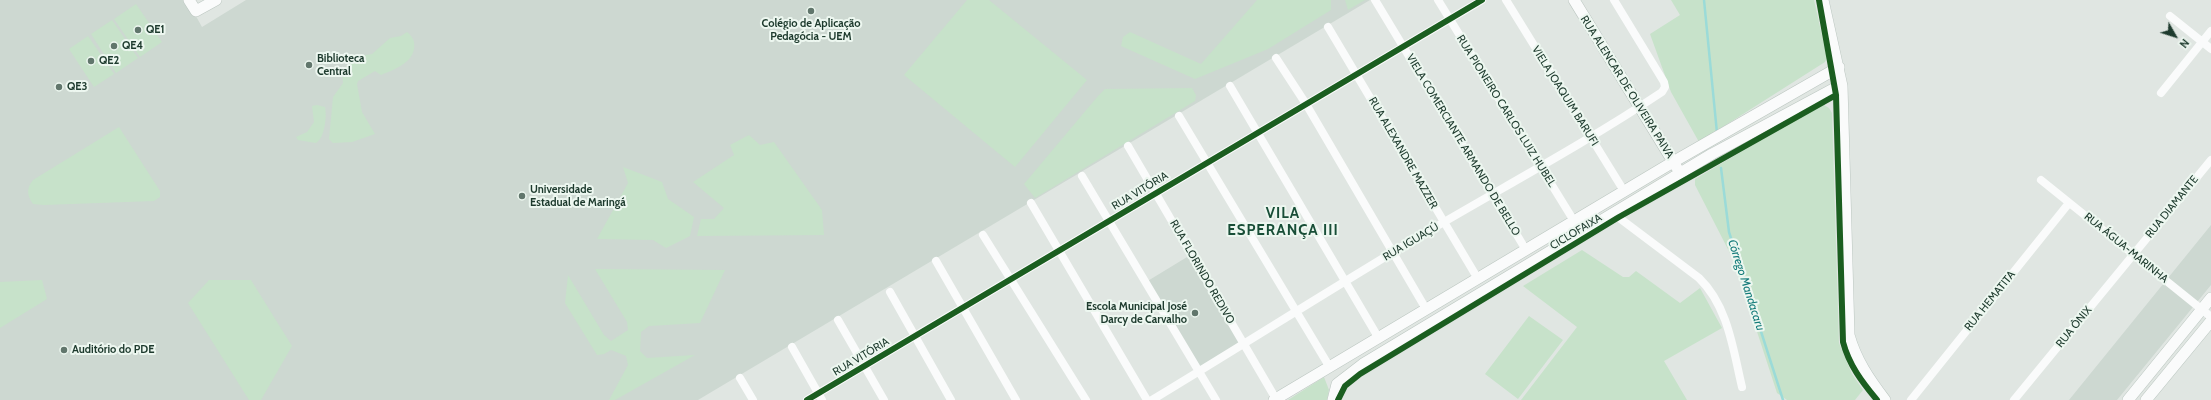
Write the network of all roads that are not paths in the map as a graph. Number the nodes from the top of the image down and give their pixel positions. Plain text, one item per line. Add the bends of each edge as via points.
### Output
1 (189, 0) edge
2 (1375, 0) edge
3 (1438, 0) edge
4 (1482, 0) edge
5 (1506, 0) edge
6 (1574, 0) edge
7 (1614, 0) edge
8 (1823, 0) edge
9 (211, 1) edge
10 (2170, 16) dead end
11 (1449, 19) junction
12 (1328, 27) dead end
13 (2211, 32) edge
14 (2202, 42) junction
15 (1404, 46) junction
16 (2211, 50) edge
17 (1276, 58) dead end
18 (1839, 67) junction
19 (1357, 74) junction
20 (1230, 86) dead end
21 (1842, 86) junction
22 (2161, 93) dead end
23 (1306, 104) junction
24 (1640, 107) junction
25 (1179, 116) dead end
26 (1257, 134) junction
27 (1591, 137) junction
28 (1128, 146) dead end
29 (2211, 160) edge
30 (1673, 162) junction
31 (1207, 163) junction
32 (1542, 166) junction
33 (1680, 174) junction
34 (1082, 176) dead end
35 (2041, 180) dead end
36 (1624, 191) junction
37 (1156, 193) junction
38 (1493, 195) junction
39 (1031, 203) dead end
40 (2069, 203) junction
41 (1614, 214) junction
42 (1110, 221) junction
43 (1574, 221) junction
44 (1443, 223) junction
45 (983, 235) dead end
46 (1060, 250) junction
47 (1526, 250) junction
48 (1394, 252) junction
49 (2133, 254) junction
50 (936, 261) dead end
51 (1011, 279) junction
52 (1478, 279) junction
53 (1344, 281) junction
54 (890, 292) dead end
55 (2211, 298) edge
56 (962, 308) junction
57 (1426, 309) junction
58 (1297, 310) junction
59 (2201, 310) junction
60 (2211, 317) edge
61 (838, 320) dead end
62 (2211, 321) edge
63 (914, 336) junction
64 (1378, 337) junction
65 (1245, 345) junction
66 (792, 347) dead end
67 (865, 366) junction
68 (1329, 366) junction
69 (1199, 372) junction
70 (740, 378) dead end
71 (1337, 384) junction
72 (1742, 387) dead end
73 (820, 397) edge
74 (753, 400) edge
75 (807, 400) edge
76 (884, 400) edge
77 (951, 400) edge
78 (1016, 400) edge
79 (1086, 400) edge
80 (1147, 400) edge
81 (1152, 400) edge
82 (1216, 400) edge
83 (1276, 400) edge
84 (1332, 400) edge
85 (1884, 400) edge
86 (1911, 400) edge
87 (2014, 400) edge
88 (2128, 400) edge
89 (2146, 400) edge

1 - 9 main road via 196,11
2 - 15 street, VIELA COMERCIANTE ARMANDO DE BELLO
3 - 11 street, RUA PIONEIRO CARLOS LUIZ HUBEL
4 - 11 street, RUA VITÓRIA
5 - 27 street, VIELA JOAQUIM BARUFI
6 - 24 main road, RUA ALENCAR DE OLIVEIRA PAIVA
7 - 24 street, RUA IGUAÇÚ via 1664,82 1662,92
8 - 18 main road
10 - 14 street
11 - 15 street, RUA VITÓRIA
11 - 32 street, RUA PIONEIRO CARLOS LUIZ HUBEL
12 - 19 street, RUA ALEXANDRE MAZZER
13 - 14 street
14 - 16 street
14 - 22 street
15 - 19 street, RUA VITÓRIA
15 - 38 street, VIELA COMERCIANTE ARMANDO DE BELLO
17 - 23 street
18 - 21 main road
18 - 30 main road
19 - 23 street, RUA VITÓRIA
19 - 44 street, RUA ALEXANDRE MAZZER
20 - 26 street
21 - 33 main road via 1732,143
21 - 85 main road via 1849,335 1856,357
23 - 26 street, RUA VITÓRIA
23 - 48 street
24 - 27 street, RUA IGUAÇÚ
24 - 30 main road, RUA ALENCAR DE OLIVEIRA PAIVA
25 - 31 street
26 - 31 street, RUA VITÓRIA
26 - 53 street
27 - 32 street, RUA IGUAÇÚ
27 - 36 street, VIELA JOAQUIM BARUFI
28 - 37 street, RUA FLORINDO REDIVO
29 - 49 street, RUA DIAMANTE
30 - 33 main road, RUA ALENCAR DE OLIVEIRA PAIVA
30 - 36 main road
31 - 37 street, RUA VITÓRIA
31 - 58 street
32 - 38 street, RUA IGUAÇÚ
32 - 43 street, RUA PIONEIRO CARLOS LUIZ HUBEL
33 - 41 main road
34 - 42 street
35 - 40 street, RUA ÁGUA-MARINHA
36 - 43 main road
37 - 42 street, RUA VITÓRIA
37 - 65 street, RUA FLORINDO REDIVO
38 - 44 street, RUA IGUAÇÚ
38 - 47 street, VIELA COMERCIANTE ARMANDO DE BELLO
39 - 46 street
40 - 49 street, RUA ÁGUA-MARINHA
40 - 86 street, RUA HEMATITA
41 - 71 main road via 1363,364
41 - 72 street via 1710,288 1728,327
42 - 46 street, RUA VITÓRIA
42 - 69 street
43 - 47 main road
44 - 48 street, RUA IGUAÇÚ
44 - 52 street, RUA ALEXANDRE MAZZER
45 - 51 street
46 - 51 street, RUA VITÓRIA
46 - 80 street
47 - 52 main road
48 - 53 street, RUA IGUAÇÚ
48 - 57 street
49 - 59 street, RUA ÁGUA-MARINHA
49 - 87 street, RUA ÔNIX
50 - 56 street
51 - 56 street, RUA VITÓRIA
51 - 79 street
52 - 57 main road
53 - 58 street, RUA IGUAÇÚ
53 - 64 street
54 - 63 street
55 - 59 main road
56 - 63 street, RUA VITÓRIA
56 - 78 street
57 - 64 main road
58 - 65 street, RUA IGUAÇÚ
58 - 68 street
59 - 60 street, RUA ÁGUA-MARINHA
59 - 88 main road
61 - 67 street
62 - 89 main road
63 - 67 street, RUA VITÓRIA
63 - 77 street
64 - 68 main road
65 - 69 street, RUA IGUAÇÚ
65 - 83 street, RUA FLORINDO REDIVO
66 - 73 street
67 - 73 street, RUA VITÓRIA
67 - 76 street
68 - 71 main road
68 - 83 main road
69 - 81 street, RUA IGUAÇÚ
69 - 82 street
70 - 74 street
71 - 84 main road
73 - 75 street, RUA VITÓRIA

